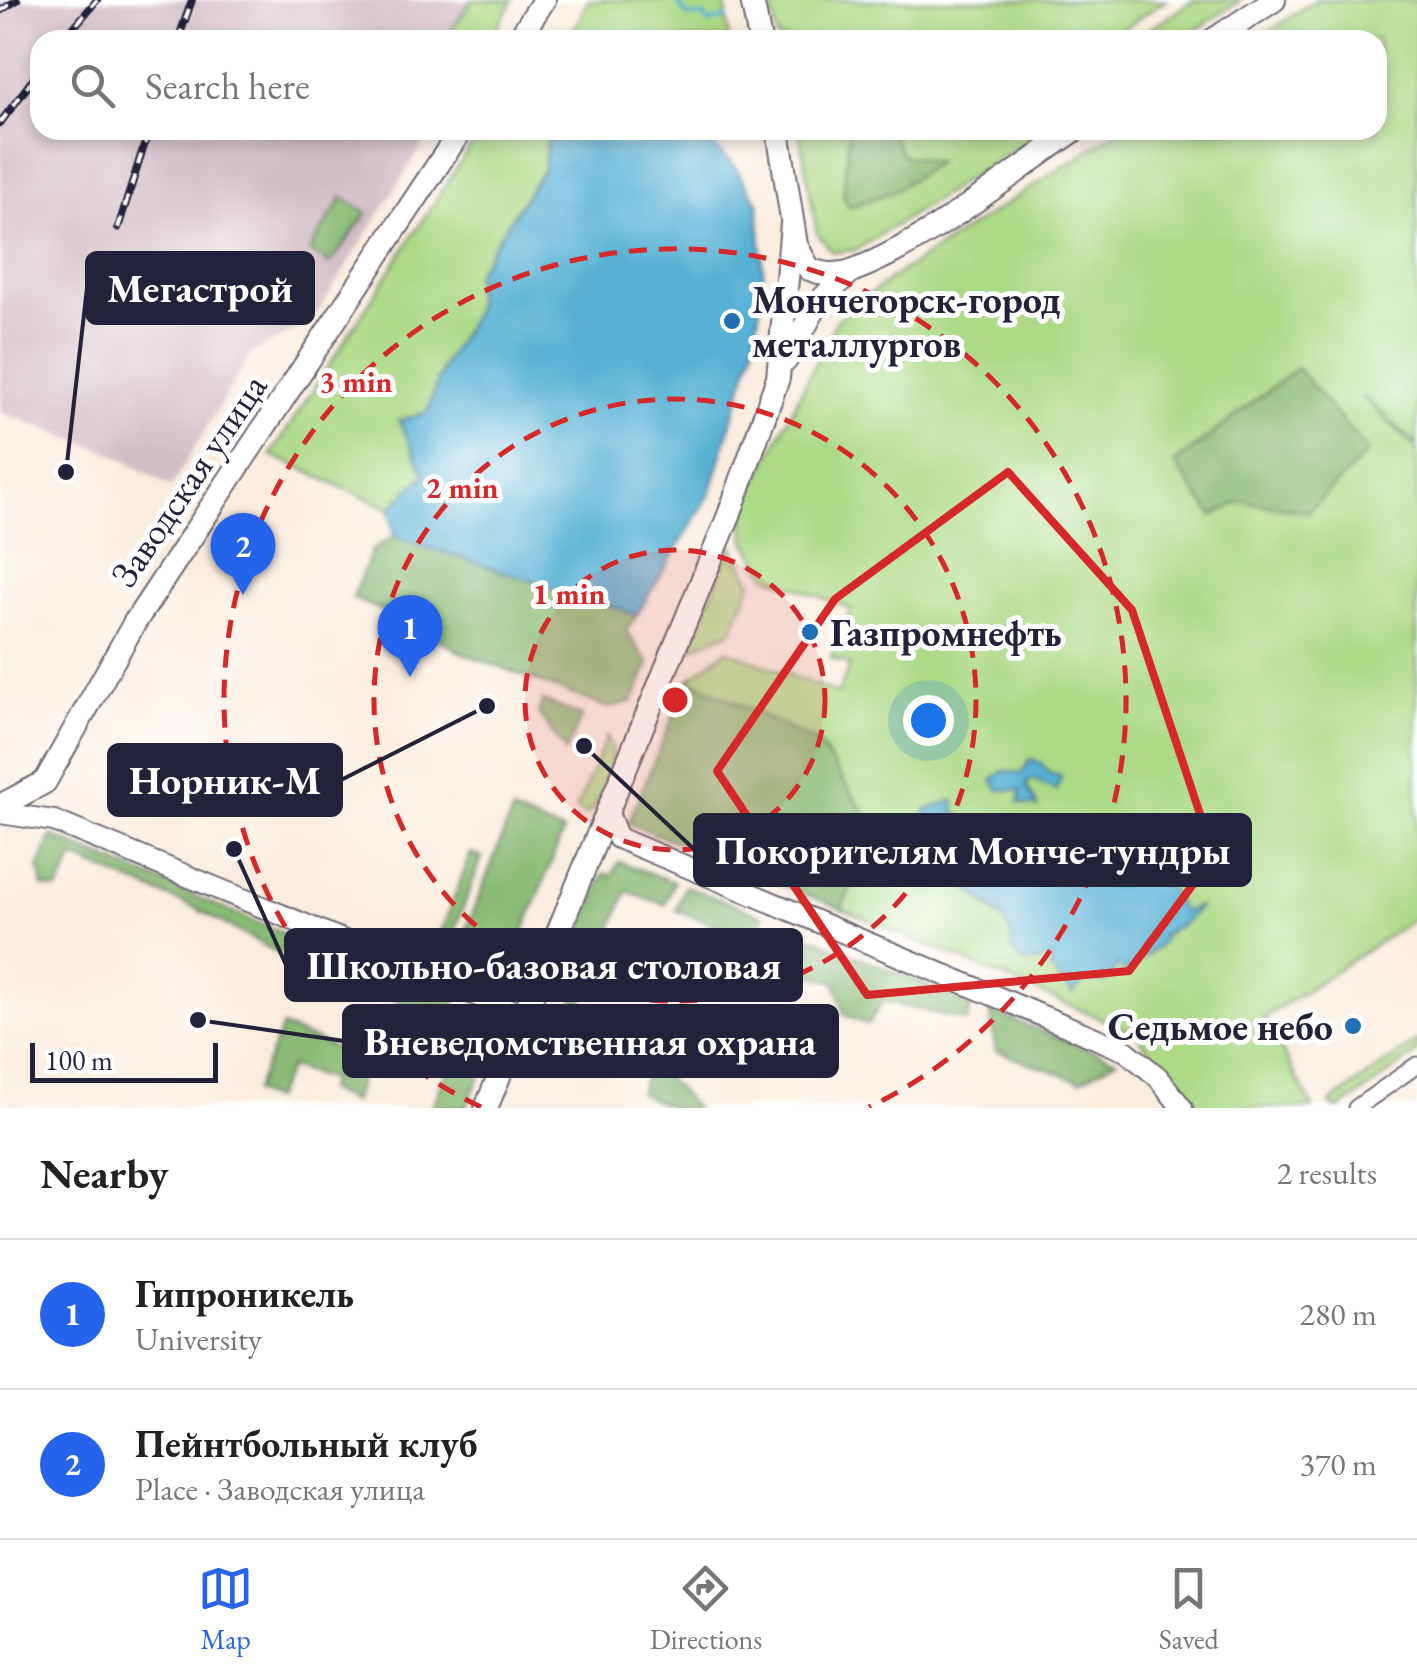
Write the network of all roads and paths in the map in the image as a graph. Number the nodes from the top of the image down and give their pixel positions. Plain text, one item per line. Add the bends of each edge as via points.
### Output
1 (544, 0) edge
2 (752, 0) edge
3 (1274, 0) edge
4 (524, 30) edge
5 (758, 30) edge
6 (1228, 30) edge
7 (453, 140) edge
8 (779, 140) edge
9 (1060, 140) edge
10 (792, 224) junction
11 (852, 272) junction
12 (778, 378) junction
13 (45, 782) junction
14 (0, 810) edge
15 (608, 811) junction
16 (54, 821) junction
17 (618, 838) junction
18 (590, 853) junction
19 (524, 1015) junction
20 (1417, 1065) edge
21 (486, 1108) edge
22 (1182, 1108) edge
23 (1356, 1108) edge

1 - 4 main road
2 - 5 main road
3 - 6 main road
7 - 13 main road, Заводская улица via 135,622
8 - 10 main road
9 - 11 main road via 904,245
10 - 11 main road via 809,269
10 - 12 main road
11 - 12 main road via 818,303
12 - 15 main road
13 - 14 main road
13 - 16 street
14 - 16 street
15 - 17 street
15 - 18 main road
16 - 19 street
17 - 18 street
17 - 22 street via 1100,1039 1148,1068
18 - 19 main road
19 - 21 main road
20 - 23 street

